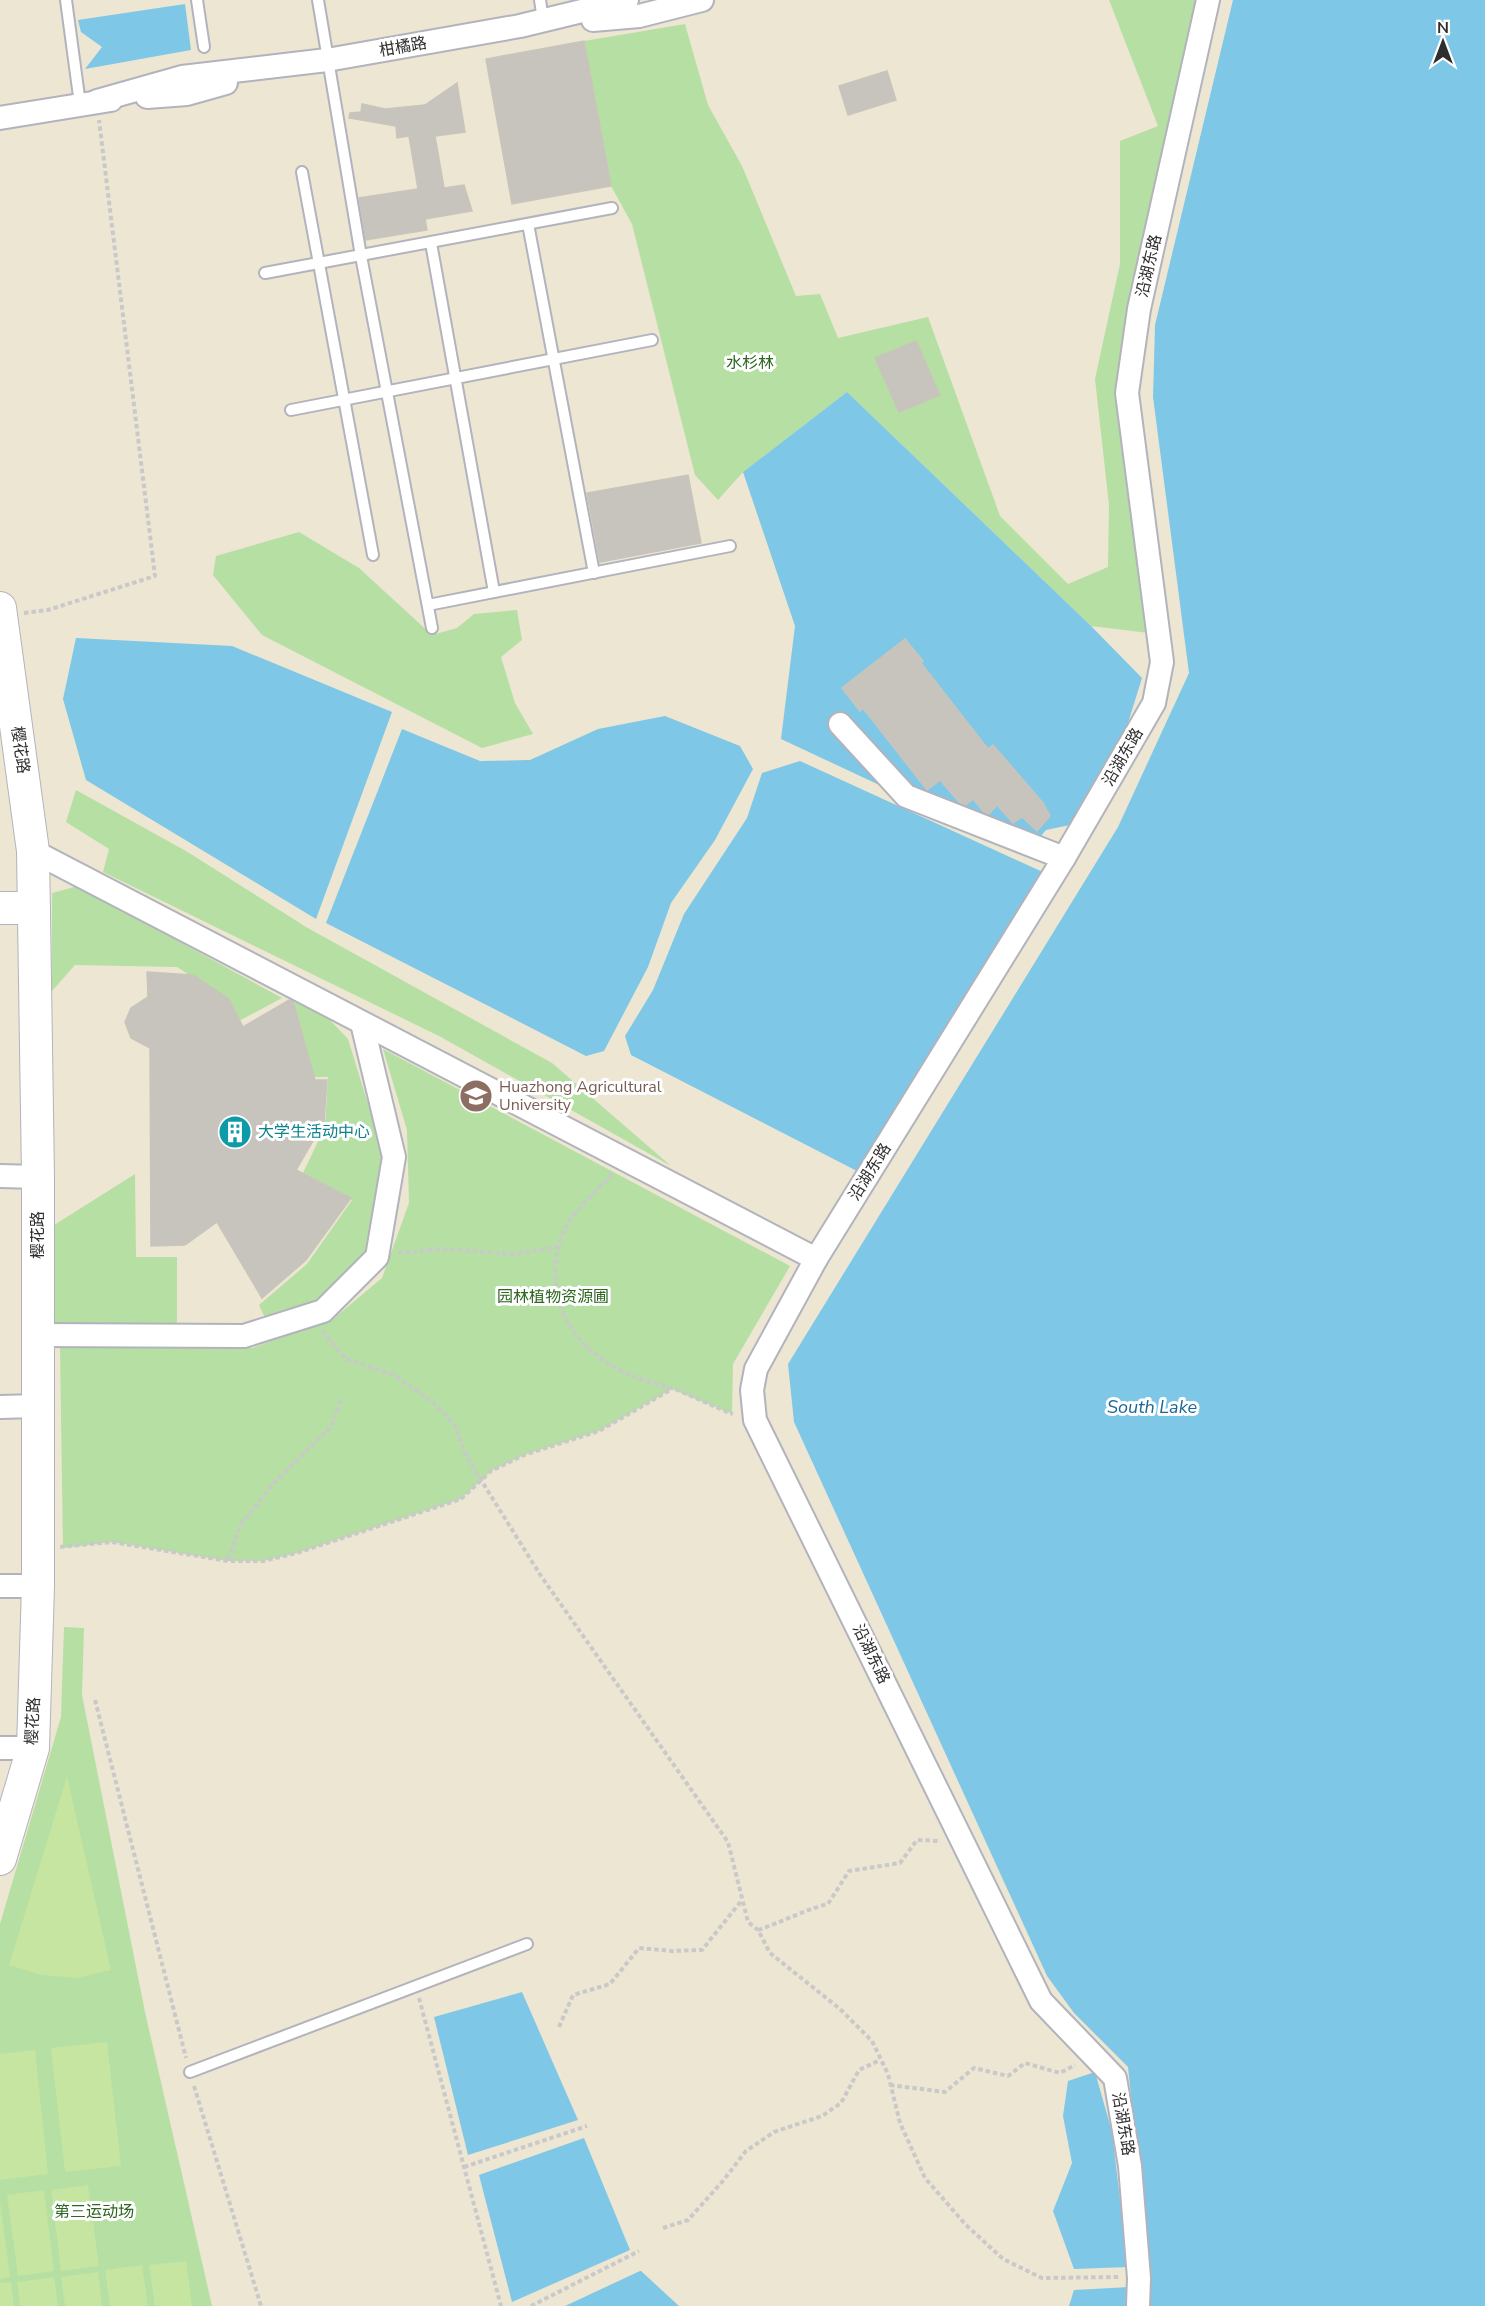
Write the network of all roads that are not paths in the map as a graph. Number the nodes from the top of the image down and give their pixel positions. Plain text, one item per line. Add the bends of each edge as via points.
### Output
1 (66, 0) edge
2 (197, 0) edge
3 (318, 0) edge
4 (627, 0) edge
5 (702, 0) edge
6 (1208, 0) edge
7 (542, 10) edge
8 (520, 26) junction
9 (204, 47) dead end
10 (327, 60) junction
11 (89, 103) junction
12 (0, 118) edge
13 (302, 172) dead end
14 (612, 208) dead end
15 (528, 224) junction
16 (431, 243) junction
17 (361, 256) junction
18 (319, 264) junction
19 (265, 273) dead end
20 (652, 340) dead end
21 (552, 359) junction
22 (456, 377) junction
23 (387, 390) junction
24 (344, 399) junction
25 (291, 410) dead end
26 (730, 546) dead end
27 (373, 555) dead end
28 (594, 573) junction
29 (494, 592) junction
30 (428, 605) junction
31 (1, 612) edge
32 (432, 628) dead end
33 (840, 724) dead end
34 (33, 851) junction
35 (1064, 858) junction
36 (0, 908) edge
37 (34, 908) junction
38 (362, 1023) junction
39 (0, 1176) edge
40 (38, 1177) junction
41 (816, 1259) junction
42 (38, 1335) junction
43 (37, 1406) junction
44 (0, 1407) edge
45 (0, 1586) edge
46 (38, 1586) junction
47 (0, 1748) edge
48 (33, 1748) junction
49 (0, 1859) edge
50 (527, 1944) dead end
51 (190, 2072) road end
52 (1138, 2306) edge

1 - 11 lane
2 - 9 lane
3 - 10 lane
4 - 7 street, 柑橘路
5 - 8 street, 柑橘路 via 639,16
6 - 35 street, 沿湖东路 via 1139,309 1127,393 1162,662 1154,703
7 - 8 street, 柑橘路
8 - 10 street, 柑橘路
10 - 11 street, 柑橘路 via 182,77
10 - 17 lane
11 - 12 street, 柑橘路
13 - 18 lane
14 - 15 lane
15 - 16 lane
15 - 21 lane
16 - 17 lane
16 - 22 lane
17 - 18 lane
17 - 23 lane
18 - 19 lane
18 - 24 lane
20 - 21 lane
21 - 22 lane
21 - 28 lane
22 - 23 lane
22 - 29 lane
23 - 24 lane
23 - 30 lane
24 - 25 lane
24 - 27 lane
26 - 28 lane
28 - 29 lane
29 - 30 lane
30 - 32 lane
31 - 34 street, 樱花路
33 - 35 street via 906,796
34 - 37 street, 樱花路
34 - 38 street
35 - 41 street, 沿湖东路
36 - 37 street
37 - 40 street, 樱花路
38 - 41 street
38 - 42 street via 394,1158 377,1257 323,1311 244,1336
39 - 40 street
40 - 42 street, 樱花路
41 - 52 street, 沿湖东路 via 756,1369 752,1390 755,1420 1041,2001 1115,2078 1130,2166
42 - 43 street, 樱花路
43 - 44 street
43 - 46 street, 樱花路
45 - 46 street
46 - 48 street, 樱花路
47 - 48 street
48 - 49 street, 樱花路
50 - 51 lane

